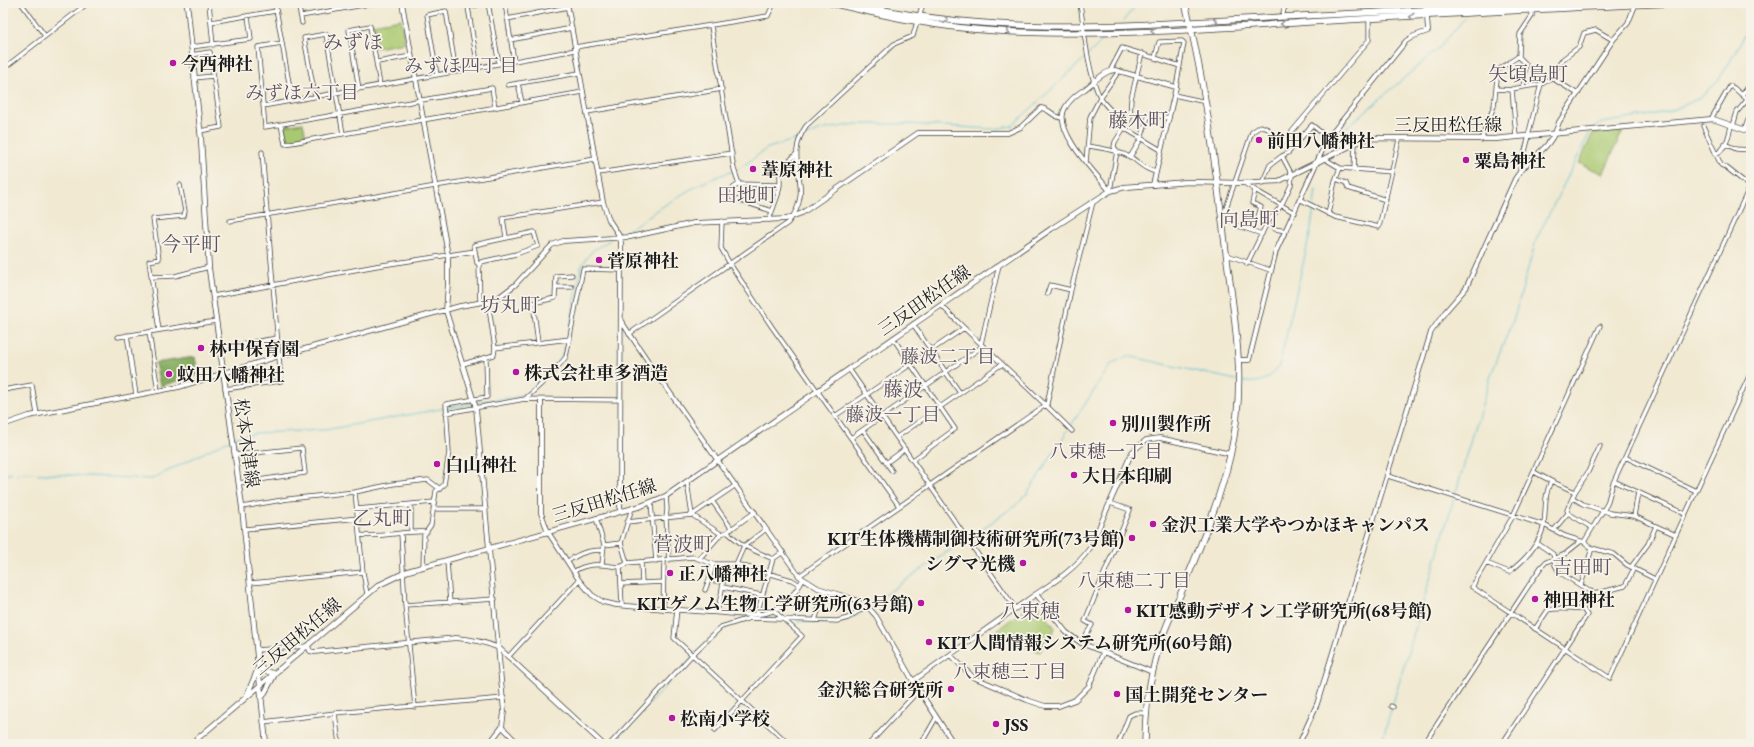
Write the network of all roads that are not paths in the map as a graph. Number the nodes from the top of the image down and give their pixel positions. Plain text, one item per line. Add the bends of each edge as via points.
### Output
1 (21, 3) edge
2 (88, 3) edge
3 (187, 3) edge
4 (209, 3) edge
5 (275, 3) edge
6 (298, 3) edge
7 (375, 3) edge
8 (402, 3) edge
9 (487, 3) edge
10 (505, 3) edge
11 (774, 3) edge
12 (831, 3) edge
13 (852, 3) edge
14 (923, 3) edge
15 (1080, 3) edge
16 (1185, 3) edge
17 (1289, 3) edge
18 (1426, 3) edge
19 (1565, 3) edge
20 (1675, 3) edge
21 (368, 4) edge
22 (1635, 4) edge
23 (567, 5) edge
24 (1532, 10) junction
25 (276, 11) junction
26 (1427, 13) junction
27 (248, 16) junction
28 (301, 16) junction
29 (1282, 17) junction
30 (507, 19) junction
31 (918, 19) junction
32 (1369, 20) junction
33 (211, 22) junction
34 (302, 23) dead end
35 (1190, 23) junction
36 (711, 26) junction
37 (572, 28) junction
38 (1084, 30) junction
39 (1192, 30) junction
40 (45, 36) junction
41 (510, 40) junction
42 (1613, 40) junction
43 (282, 43) junction
44 (213, 45) junction
45 (191, 47) junction
46 (575, 49) junction
47 (1142, 53) junction
48 (191, 55) junction
49 (411, 56) junction
50 (1518, 56) junction
51 (1155, 58) junction
52 (514, 61) junction
53 (378, 62) junction
54 (499, 64) junction
55 (1180, 66) junction
56 (478, 68) junction
57 (3, 69) edge
58 (1110, 71) junction
59 (1119, 71) junction
60 (456, 72) junction
61 (579, 72) junction
62 (437, 75) junction
63 (213, 76) junction
64 (1138, 76) junction
65 (1550, 77) junction
66 (194, 78) junction
67 (415, 78) junction
68 (1095, 81) junction
69 (518, 83) junction
70 (1751, 83) edge
71 (1541, 84) junction
72 (380, 85) junction
73 (508, 85) dead end
74 (497, 87) dead end
75 (1176, 87) junction
76 (1524, 87) junction
77 (358, 88) junction
78 (492, 88) junction
79 (722, 89) junction
80 (1496, 89) junction
81 (1512, 90) junction
82 (583, 92) junction
83 (336, 93) junction
84 (1578, 94) junction
85 (1174, 95) junction
86 (1742, 95) junction
87 (315, 96) junction
88 (1100, 98) junction
89 (292, 100) junction
90 (420, 100) junction
91 (1747, 100) junction
92 (1206, 102) junction
93 (1751, 102) edge
94 (522, 104) junction
95 (263, 106) junction
96 (495, 108) junction
97 (587, 112) junction
98 (340, 114) junction
99 (1751, 114) edge
100 (1062, 118) junction
101 (1169, 118) junction
102 (1711, 119) junction
103 (422, 120) junction
104 (1127, 123) junction
105 (281, 124) junction
106 (1702, 126) dead end
107 (1732, 126) junction
108 (1124, 128) junction
109 (1744, 129) junction
110 (200, 131) junction
111 (1751, 132) edge
112 (1556, 133) junction
113 (344, 134) junction
114 (1529, 136) junction
115 (1516, 137) junction
116 (1328, 138) junction
117 (1141, 139) junction
118 (1399, 140) junction
119 (1481, 140) junction
120 (1355, 144) junction
121 (1725, 144) junction
122 (1088, 146) junction
123 (1161, 150) junction
124 (1751, 150) edge
125 (1117, 151) junction
126 (262, 152) dead end
127 (732, 153) junction
128 (796, 154) junction
129 (1715, 154) junction
130 (1282, 156) junction
131 (1130, 157) junction
132 (595, 159) junction
133 (1325, 159) junction
134 (1086, 162) junction
135 (1316, 164) junction
136 (1340, 168) junction
137 (1354, 170) junction
138 (1520, 170) junction
139 (1156, 172) junction
140 (1392, 172) junction
141 (598, 173) junction
142 (1292, 175) junction
143 (1336, 179) junction
144 (1218, 182) junction
145 (1234, 182) junction
146 (1244, 183) junction
147 (1262, 183) junction
148 (739, 184) junction
149 (1153, 184) junction
150 (180, 185) dead end
151 (780, 185) junction
152 (435, 186) junction
153 (1751, 186) edge
154 (1255, 190) junction
155 (1110, 191) junction
156 (1301, 200) junction
157 (1386, 200) junction
158 (1093, 201) junction
159 (602, 202) junction
160 (1281, 206) junction
161 (772, 211) junction
162 (1222, 213) junction
163 (1295, 213) junction
164 (1328, 214) junction
165 (267, 216) junction
166 (793, 217) junction
167 (769, 220) junction
168 (230, 221) dead end
169 (722, 221) junction
170 (1267, 223) junction
171 (1286, 231) junction
172 (1262, 234) junction
173 (506, 237) junction
174 (620, 237) junction
175 (475, 252) junction
176 (448, 254) junction
177 (1226, 256) junction
178 (480, 264) junction
179 (730, 264) junction
180 (1247, 264) junction
181 (999, 265) junction
182 (209, 267) junction
183 (620, 270) junction
184 (1270, 270) junction
185 (572, 275) dead end
186 (151, 277) junction
187 (273, 284) junction
188 (556, 287) junction
189 (572, 287) dead end
190 (1071, 290) junction
191 (1047, 294) dead end
192 (213, 296) junction
193 (480, 302) junction
194 (488, 302) junction
195 (942, 306) junction
196 (446, 310) junction
197 (216, 321) junction
198 (621, 321) junction
199 (913, 324) junction
200 (1600, 326) dead end
201 (964, 328) junction
202 (159, 330) junction
203 (149, 332) junction
204 (629, 334) junction
205 (127, 335) junction
206 (118, 337) dead end
207 (277, 338) junction
208 (893, 338) junction
209 (568, 339) junction
210 (538, 343) junction
211 (982, 345) junction
212 (220, 348) junction
213 (495, 348) junction
214 (931, 351) junction
215 (279, 356) junction
216 (486, 358) junction
217 (1240, 360) junction
218 (463, 364) junction
219 (911, 364) junction
220 (1002, 364) junction
221 (850, 369) junction
222 (223, 372) junction
223 (1751, 372) edge
224 (946, 373) junction
225 (927, 387) junction
226 (225, 389) junction
227 (3, 390) edge
228 (158, 391) junction
229 (819, 391) junction
230 (960, 394) junction
231 (136, 395) junction
232 (867, 395) junction
233 (525, 399) junction
234 (3, 400) edge
235 (541, 400) junction
236 (620, 400) junction
237 (475, 403) junction
238 (1047, 404) junction
239 (941, 407) junction
240 (446, 412) junction
241 (37, 414) junction
242 (836, 416) junction
243 (883, 417) junction
244 (4, 425) edge
245 (1071, 429) dead end
246 (863, 430) junction
247 (897, 437) junction
248 (851, 438) junction
249 (1600, 446) dead end
250 (905, 449) junction
251 (1231, 454) junction
252 (235, 455) junction
253 (1625, 457) junction
254 (719, 460) junction
255 (912, 460) junction
256 (886, 462) junction
257 (892, 471) dead end
258 (1534, 472) junction
259 (1388, 476) junction
260 (1551, 481) junction
261 (1614, 481) junction
262 (687, 482) junction
263 (239, 483) junction
264 (931, 484) junction
265 (736, 485) junction
266 (440, 488) junction
267 (1696, 491) junction
268 (355, 492) junction
269 (1575, 492) junction
270 (1638, 492) junction
271 (666, 496) junction
272 (1573, 498) junction
273 (712, 501) junction
274 (434, 502) junction
275 (651, 503) junction
276 (1110, 503) junction
277 (411, 505) junction
278 (899, 506) junction
279 (242, 507) junction
280 (632, 508) junction
281 (357, 509) junction
282 (433, 509) junction
283 (486, 509) junction
284 (1603, 511) junction
285 (620, 512) junction
286 (755, 512) junction
287 (1568, 513) junction
288 (1685, 514) junction
289 (692, 515) junction
290 (1513, 516) junction
291 (1634, 516) junction
292 (358, 518) junction
293 (596, 518) junction
294 (666, 518) junction
295 (652, 520) junction
296 (627, 522) junction
297 (1544, 525) junction
298 (1656, 526) junction
299 (1592, 528) junction
300 (245, 529) junction
301 (732, 529) junction
302 (766, 529) junction
303 (1554, 530) junction
304 (411, 531) junction
305 (427, 532) junction
306 (548, 532) junction
307 (727, 532) junction
308 (401, 533) junction
309 (360, 534) junction
310 (721, 534) junction
311 (1676, 534) junction
312 (1582, 542) junction
313 (621, 543) junction
314 (1537, 543) junction
315 (604, 545) junction
316 (744, 546) junction
317 (1592, 548) junction
318 (490, 549) junction
319 (603, 550) junction
320 (783, 552) junction
321 (1554, 558) junction
322 (699, 559) junction
323 (670, 560) junction
324 (773, 560) junction
325 (447, 561) junction
326 (568, 561) junction
327 (656, 561) junction
328 (664, 561) junction
329 (641, 562) junction
330 (627, 563) junction
331 (1486, 563) junction
332 (602, 564) junction
333 (713, 564) junction
334 (726, 564) junction
335 (736, 564) junction
336 (423, 567) junction
337 (620, 567) junction
338 (1632, 568) junction
339 (363, 572) junction
340 (574, 572) junction
341 (404, 573) junction
342 (768, 573) junction
343 (801, 577) junction
344 (1655, 579) junction
345 (579, 580) junction
346 (709, 580) junction
347 (663, 582) junction
348 (724, 582) junction
349 (251, 583) junction
350 (642, 583) junction
351 (621, 584) junction
352 (800, 585) junction
353 (1581, 585) junction
354 (723, 588) junction
355 (705, 590) dead end
356 (825, 591) junction
357 (1591, 592) junction
358 (367, 594) junction
359 (1036, 594) junction
360 (761, 595) junction
361 (495, 599) junction
362 (450, 603) junction
363 (405, 605) junction
364 (622, 605) junction
365 (866, 606) junction
366 (1015, 608) junction
367 (663, 609) junction
368 (1583, 609) junction
369 (677, 610) junction
370 (773, 610) junction
371 (717, 612) junction
372 (1511, 613) junction
373 (757, 614) junction
374 (783, 618) junction
375 (815, 620) junction
376 (1535, 629) junction
377 (409, 643) junction
378 (1082, 643) junction
379 (308, 646) junction
380 (499, 648) junction
381 (1565, 649) junction
382 (257, 650) junction
383 (1102, 653) junction
384 (950, 655) junction
385 (693, 656) junction
386 (508, 657) junction
387 (258, 660) junction
388 (258, 666) junction
389 (1152, 672) junction
390 (275, 674) junction
391 (913, 681) junction
392 (260, 686) junction
393 (919, 690) junction
394 (504, 698) junction
395 (245, 699) junction
396 (742, 701) junction
397 (262, 703) junction
398 (415, 706) junction
399 (334, 713) junction
400 (1147, 713) junction
401 (936, 718) junction
402 (263, 722) junction
403 (502, 727) junction
404 (715, 730) dead end
405 (191, 744) edge
406 (266, 744) edge
407 (339, 744) edge
408 (489, 744) edge
409 (520, 744) edge
410 (603, 744) edge
411 (610, 744) edge
412 (789, 744) edge
413 (870, 744) edge
414 (921, 744) edge
415 (954, 744) edge
416 (1118, 744) edge
417 (1145, 744) edge
418 (1299, 744) edge
419 (1424, 744) edge
420 (1502, 744) edge

1 - 40 street
2 - 40 street
3 - 45 main road, 松本木津線
4 - 33 street
5 - 25 street
6 - 28 street
7 - 21 street
8 - 49 street
9 - 54 street
9 - 56 street via 468,6
10 - 30 street
11 - 36 street via 768,16
12 - 31 main road
13 - 31 main road
14 - 31 street
15 - 38 street
16 - 35 main road
17 - 29 street
18 - 26 street
19 - 26 main road
20 - 22 main road
21 - 28 street
22 - 24 main road
22 - 42 street via 1628,23
23 - 30 street
23 - 37 street
24 - 26 main road
24 - 50 street via 1532,16 1520,34
25 - 27 street
25 - 43 street
26 - 29 main road
26 -> 32 main road
26 - 116 street via 1428,31 1406,41
27 - 33 street
27 - 44 street via 251,39
28 - 34 street
35 -> 29 main road
30 - 41 street
31 - 38 main road via 998,31
31 - 128 street via 913,36 894,44 806,126 798,141
32 -> 39 main road
32 - 145 street via 1369,40 1284,141 1280,141 1261,126 1252,132
33 - 44 street
35 - 38 main road
35 - 39 main road
36 - 46 street
36 - 79 street
37 - 41 street
37 - 46 street
39 -> 38 main road
38 - 68 street
39 - 92 main road
40 - 57 street
41 - 52 street
42 - 65 street via 1596,30 1584,34 1579,47 1563,59
42 - 84 street
43 - 89 street
43 - 95 street via 258,47
44 - 45 street
45 - 48 main road, 松本木津線
46 - 52 street
46 - 61 street
47 - 51 street
47 - 58 street via 1122,48
47 - 64 street
48 - 63 street via 210,52
48 - 66 main road, 松本木津線
49 - 53 street
49 - 67 street
50 - 76 street via 1526,64
50 - 80 street via 1498,70
51 - 55 street
51 - 55 street via 1159,42 1182,41 1184,43
52 - 54 street
53 - 72 street
53 - 77 street via 370,26 349,30
54 - 56 street
55 - 75 street
56 - 60 street
58 - 59 street
58 - 68 street
59 - 64 street
59 - 88 street
60 - 62 street
60 - 62 street via 446,11 427,15
61 - 69 street
61 - 82 street
62 - 67 street
63 - 66 street
63 - 110 street via 222,127
64 - 75 street
64 - 104 street
65 - 71 street
65 - 84 street
66 - 110 main road, 松本木津線
67 - 72 street
67 - 90 street
68 - 88 street
68 - 100 street via 1072,98 1064,109
69 - 73 street
69 - 94 street
70 - 86 street
71 - 76 street
71 - 114 street
72 - 77 street
74 - 78 street
75 - 85 street
76 - 81 street
77 - 83 street
78 - 90 street
78 - 96 street
79 - 97 street
79 - 127 street
80 - 81 street
80 - 119 street via 1494,106
81 - 115 street
82 - 94 street
82 - 97 street
83 - 87 street
83 - 87 street via 326,34 304,38
83 - 98 street
84 - 112 street via 1559,122
85 - 92 street
85 - 101 street
86 - 91 street
86 - 102 street via 1730,86
87 - 89 street
88 - 104 street via 1114,114
88 - 122 street via 1090,117
89 - 95 street
90 - 98 street
90 - 103 street
91 - 93 street
91 - 107 street via 1737,112
92 - 144 main road
94 - 96 street
95 - 105 street via 265,127
96 - 103 street
97 - 132 street
98 - 105 street
98 - 113 street
99 - 109 street
100 - 134 street via 1067,136
100 - 166 street via 1041,108 1021,126 1008,133 918,133 802,214
101 - 117 street via 1156,115 1148,117
101 - 123 street
102 - 107 main road, 三反田松任線
102 - 112 main road, 三反田松任線
103 - 113 street
103 - 152 street
104 - 108 street
105 - 113 street via 285,144
106 - 129 street
107 - 109 main road, 三反田松任線
107 - 121 street
108 - 117 street
108 - 125 street via 1115,142 1114,147
109 - 111 main road, 三反田松任線
110 - 182 main road, 松本木津線
112 - 114 main road, 三反田松任線
112 - 138 street via 1548,145
114 - 115 main road, 三反田松任線
114 - 138 street
115 - 119 main road, 三反田松任線
116 - 130 street via 1312,125 1288,153
116 - 135 street
117 - 123 street
117 - 131 street
118 - 119 main road, 三反田松任線
118 - 120 main road, 三反田松任線 via 1373,138
118 - 140 street
120 - 133 main road, 三反田松任線
120 - 137 street
121 - 124 street via 1736,149
121 - 129 street via 1719,153
122 - 125 street
122 - 134 street
123 - 139 street
125 - 131 street
125 - 155 street
126 - 165 street
127 - 141 street
127 - 148 street
128 - 151 street via 780,171
128 - 166 street via 801,198
129 - 153 street via 1721,165
130 - 142 street
130 - 147 street via 1270,165
131 - 139 street via 1143,167
132 - 141 street
132 - 152 street
133 - 135 main road, 三反田松任線
133 - 136 street
134 - 155 street
135 - 142 main road, 三反田松任線
135 - 156 street
136 - 137 street
136 - 143 street
137 - 140 street
138 - 259 street via 1466,288 1431,332
139 - 149 street
140 - 157 street
141 - 159 street
142 - 147 main road, 三反田松任線 via 1279,181
142 - 160 street via 1291,185
143 - 157 street via 1346,183 1348,188
143 - 164 street
144 - 145 main road, 三反田松任線
144 - 149 main road, 三反田松任線
144 - 162 main road
145 - 146 main road, 三反田松任線
145 - 162 street
146 - 147 main road, 三反田松任線
146 - 154 street
148 - 151 street
148 - 161 street via 733,188 732,198
149 - 155 main road, 三反田松任線
150 - 186 street via 184,216 153,219 159,259 149,261
151 - 161 street
152 - 165 street
152 - 176 street
153 - 253 street
154 - 160 street
154 - 170 street via 1252,203 1261,208 1258,217
155 - 158 main road, 三反田松任線
156 - 163 street
156 - 164 street
157 - 164 street via 1379,227
158 - 181 main road, 三反田松任線
158 - 190 street
159 - 173 street via 503,218
159 - 174 street via 609,220
160 - 163 street
160 - 170 street
161 - 167 street
162 - 172 street via 1238,226
162 - 177 main road
163 - 171 street
165 - 168 street
165 - 187 street
166 - 167 street
166 - 179 street
167 - 169 street
169 - 174 street via 694,223
169 - 179 street via 721,248
170 - 171 street via 1275,229
170 - 172 street
171 - 184 street
172 - 180 street
173 - 175 street via 474,245
173 - 178 street via 534,232 538,246
174 - 183 street
174 - 194 street via 563,241 552,245 515,285 495,300
175 - 176 street
175 - 178 street via 477,263
176 - 187 street
176 - 196 street
177 - 180 street
177 - 217 main road
178 - 193 street
179 - 204 street
179 - 229 street
180 - 184 street
181 - 195 main road, 三反田松任線
181 - 211 street
182 - 186 street via 175,276
182 - 192 main road, 松本木津線
183 - 198 street
183 - 209 street via 583,269
184 - 217 street via 1249,360
185 - 188 street via 556,276
186 - 202 street
187 - 192 street
187 - 207 street
188 - 189 street
188 - 210 street via 555,298 533,303
190 - 191 street via 1050,285
190 - 238 street
192 - 197 main road, 松本木津線
193 - 194 street
193 - 196 street
194 - 213 street
195 - 199 main road, 三反田松任線
195 - 201 street
196 - 215 street
196 - 218 street
197 - 202 street
197 - 212 main road, 松本木津線
198 - 204 street
198 - 236 street
199 - 208 main road, 三反田松任線
199 - 214 street
200 - 258 street
201 - 211 street
201 - 214 street
202 - 203 street
203 - 205 street
203 - 228 street
204 - 254 street
205 - 206 street
205 - 231 street
207 - 212 street
207 - 215 street
208 - 219 street
208 - 221 main road, 三反田松任線
209 - 210 street
209 - 233 street via 565,358
210 - 213 street
211 - 220 street
211 - 224 street
212 - 222 main road, 松本木津線
213 - 216 street via 494,355
214 - 219 street
214 - 224 street
215 - 222 street
215 - 226 street via 281,381
216 - 218 street
216 - 237 street via 486,397
217 - 251 main road via 1236,425
218 - 237 street
219 - 225 street
219 - 232 street
220 - 230 street
220 - 238 street
221 - 229 main road, 三反田松任線
221 - 232 street
222 - 226 main road, 松本木津線
222 - 228 street via 179,387
223 - 267 street
224 - 225 street
224 - 230 street
225 - 239 street
225 - 243 street
226 - 252 main road, 松本木津線
227 - 241 street via 32,385
228 - 231 street
229 - 242 street
229 - 254 main road, 三反田松任線
230 - 239 street
231 - 241 street
232 - 242 street
232 - 243 street
233 - 235 street
233 - 237 street
234 - 244 street
235 - 236 street
235 - 306 street via 541,512
236 - 285 street
237 - 240 street
237 - 240 street via 446,404
237 - 283 street
238 - 245 street
238 - 264 street
239 - 247 street
239 - 255 street via 955,429
240 - 266 street via 449,452 444,486
241 - 244 street
242 - 248 street
243 - 246 street
243 - 247 street
246 - 248 street
246 - 256 street
247 - 250 street
248 - 278 street
249 - 269 street
250 - 255 street
250 - 256 street
251 - 276 street via 1160,438 1146,440 1132,452
251 - 389 main road via 1220,493 1162,637
252 - 263 main road, 松本木津線
252 - 263 street via 302,448 305,474
253 - 261 street
253 - 267 street
254 - 262 main road, 三反田松任線
254 - 265 street
255 - 264 street
256 - 257 street
258 - 260 street
258 - 290 street
259 - 290 street
259 - 418 street via 1317,704
260 - 269 street
260 - 297 street via 1547,488
261 - 270 street
261 - 284 street
262 - 271 main road, 三反田松任線
262 - 289 street
263 - 279 main road, 松本木津線
264 - 278 street
264 - 366 street
265 - 273 street
265 - 286 street
266 - 268 street via 428,480
266 - 274 street via 436,491
267 - 288 street
268 - 279 street
268 - 281 street
269 - 272 street
270 - 288 street
270 - 291 street
271 - 275 main road, 三反田松任線
271 - 294 street
272 - 284 street
272 - 287 street
273 - 289 street
273 - 301 street
274 - 277 street
274 - 282 street
275 - 280 main road, 三反田松任線
275 - 295 street
276 - 359 street via 1098,532 1082,559
276 - 378 street via 1130,510 1085,621 1092,625
277 - 281 street
277 - 304 street
278 - 343 street
279 - 300 main road, 松本木津線
280 - 285 main road, 三反田松任線
280 - 296 street
281 - 292 street
282 - 283 street
282 - 305 street via 431,525
283 - 318 street
284 - 291 street
284 - 299 street
285 - 293 main road, 三反田松任線
286 - 301 street
286 - 302 street
287 - 299 street
287 - 303 street
288 - 311 street
289 - 294 street
289 - 310 street
290 - 297 street
290 - 331 street
291 - 298 street
292 - 300 street
292 - 309 street
293 - 306 main road, 三反田松任線
293 - 315 street
294 - 295 street
294 - 323 street
295 - 296 street
295 - 327 street
296 - 313 street
297 - 303 street
297 - 314 street
298 - 311 street
298 - 338 street
299 - 312 street
300 - 349 main road, 松本木津線
301 - 307 street
302 - 316 street
302 - 320 street
303 - 312 street
304 - 305 street
304 - 308 street
305 - 336 street via 424,535
306 - 318 main road, 三反田松任線
306 - 326 street
307 - 310 street
307 - 316 street
308 - 309 street
308 - 341 street
309 - 339 street
310 - 322 street
311 - 344 street
312 - 317 street
312 - 321 street
313 - 315 street
313 - 330 street
314 - 321 street via 1554,554
314 - 331 street via 1518,566 1509,572
315 - 319 street
316 - 324 street
316 - 335 street
317 - 338 street via 1614,554
317 - 353 street
318 - 325 main road, 三反田松任線
318 - 361 street
319 - 326 street via 591,550
319 - 332 street
320 - 324 street
320 - 343 street
321 - 353 street via 1560,572
321 - 372 street via 1541,567
322 - 323 street via 693,557
322 - 333 street
323 - 328 street
324 - 342 street
325 - 336 main road, 三反田松任線
325 - 362 street
326 - 340 street
327 - 328 street
327 - 329 street
328 - 347 street
329 - 330 street
329 - 350 street
330 - 337 street
331 - 372 street via 1472,587
332 - 337 street
332 - 340 street via 578,568
333 - 334 street
333 - 346 street
334 - 335 street
334 - 348 street
335 - 342 street
336 - 341 main road, 三反田松任線
337 - 351 street
338 - 344 street
338 - 357 street via 1625,586 1594,594
339 - 349 street
339 - 358 street
340 - 345 street
341 - 358 main road, 三反田松任線
341 - 363 street
342 - 352 street
342 - 360 street
343 - 352 street
343 - 356 street
344 - 381 street via 1610,678
345 - 364 street via 592,595 603,602
345 - 386 street
346 - 348 street
346 - 355 street
347 - 350 street
347 - 367 street
348 - 354 street
349 - 382 main road, 松本木津線
350 - 351 street
351 - 364 street
352 - 370 street via 786,602
353 - 357 street
354 - 360 street
354 - 371 street
356 - 365 street via 853,599
356 - 375 street
357 - 368 street
358 - 379 main road, 三反田松任線
359 - 366 street
359 - 378 street via 1066,632
360 - 373 street
361 - 362 street
361 - 380 street
362 - 363 street
363 - 377 street
364 - 367 street
365 - 375 street via 848,618 838,621
365 - 391 street via 876,616
366 - 384 street
367 - 369 street
368 - 376 street via 1571,610 1561,607 1548,610
368 - 381 street via 1587,615
369 - 371 street
369 - 385 street via 674,638
370 - 373 street
370 - 374 street
371 - 373 street
372 - 376 street
372 - 419 street
374 - 375 street
374 - 385 street via 750,618 721,627
374 - 396 street via 802,636
376 - 381 street
377 - 379 street via 314,652 310,651
377 - 380 street via 456,638
377 - 398 street
378 - 383 street
379 - 382 street
379 - 390 main road, 三反田松任線
380 - 386 street
380 - 394 street
381 - 420 street
382 - 387 main road, 松本木津線
383 - 384 street via 1089,686 1075,700 1059,706 1046,706 1027,700 972,677
383 - 389 street
384 - 391 street
385 - 396 street
385 - 411 street
386 - 410 street
387 - 388 main road, 松本木津線
387 - 390 main road via 263,670
388 - 392 main road, 松本木津線
388 - 395 main road
389 - 400 main road
390 - 392 main road, 三反田松任線
390 - 397 main road via 265,688
391 - 393 street
392 - 395 main road, 三反田松任線
392 - 397 main road, 松本木津線
393 - 401 street
393 - 413 street
394 - 398 street
394 - 403 street
395 - 397 main road via 254,695
395 - 405 main road, 三反田松任線
396 - 404 street
396 - 412 street
397 - 402 main road, 松本木津線
398 - 399 street
399 - 402 street
399 - 407 street
400 - 416 street via 1129,716
400 - 417 main road
401 - 414 street
401 - 415 street
402 - 406 main road, 松本木津線
403 - 408 street
403 - 409 street

